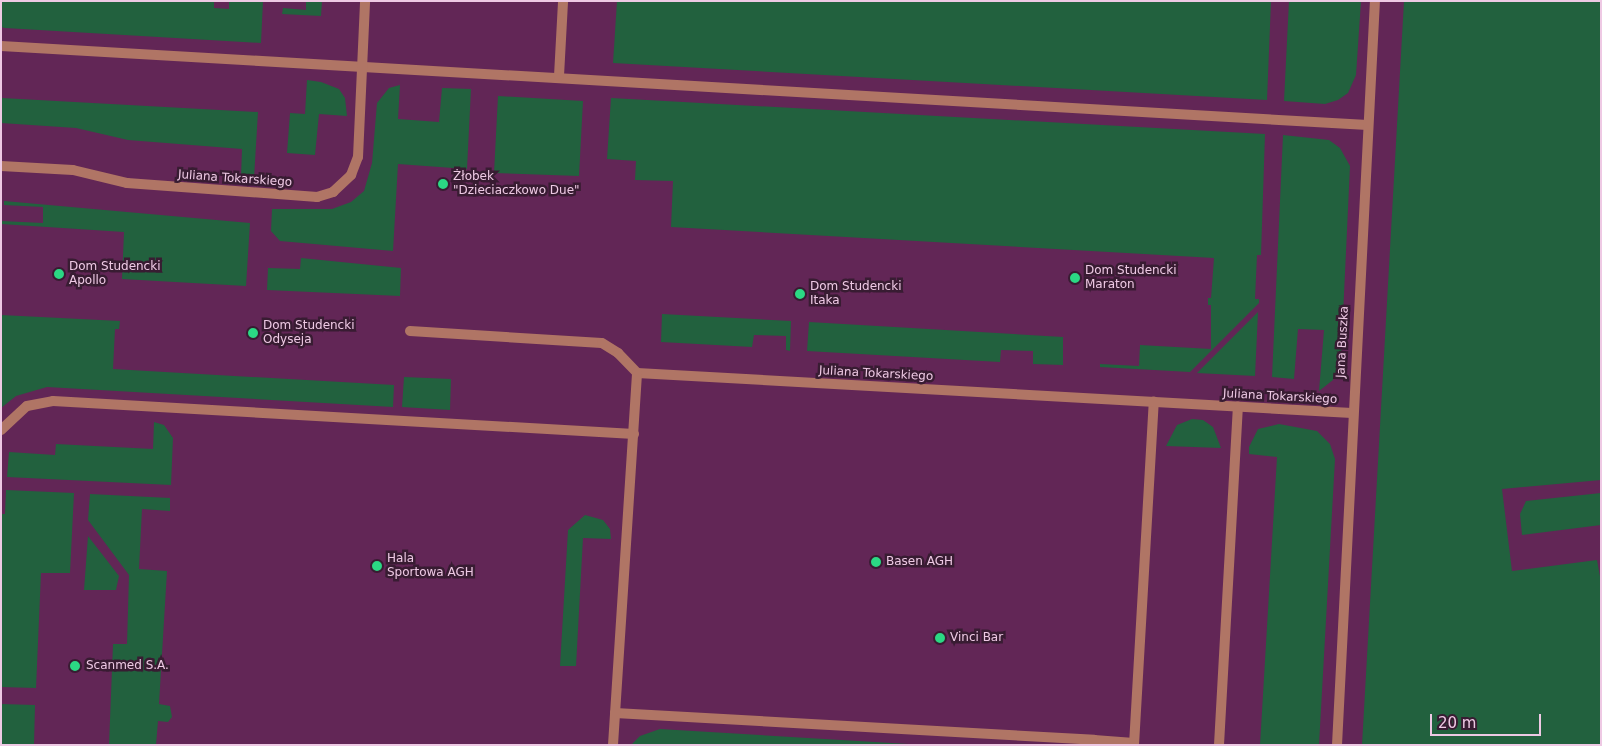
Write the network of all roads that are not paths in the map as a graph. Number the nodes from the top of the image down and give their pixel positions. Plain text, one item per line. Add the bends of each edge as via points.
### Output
1 (365, 1) edge
2 (563, 1) edge
3 (1375, 1) edge
4 (1, 46) edge
5 (363, 67) junction
6 (559, 76) junction
7 (1368, 125) junction
8 (1, 166) edge
9 (410, 331) dead end
10 (637, 373) junction
11 (1154, 402) junction
12 (1238, 407) junction
13 (1352, 413) junction
14 (1, 430) edge
15 (634, 434) junction
16 (615, 713) junction
17 (1134, 744) edge
18 (613, 745) edge
19 (1218, 745) edge
20 (1337, 745) edge

1 - 5 street, Juliana Tokarskiego
2 - 6 street
3 - 7 street, Jana Buszka
4 - 5 street
5 - 6 street
5 - 8 street, Juliana Tokarskiego via 357,162 345,183 325,196 127,183 73,170
6 - 7 street
7 - 13 street, Jana Buszka
9 - 10 street via 602,343 618,353
10 - 11 street, Juliana Tokarskiego
10 - 15 street
11 - 12 street, Juliana Tokarskiego
11 - 17 street
12 - 13 street, Juliana Tokarskiego
12 - 19 street
13 - 20 street, Jana Buszka via 1354,443
14 - 15 street via 26,406 53,401
15 - 16 street
16 - 17 street
16 - 18 street

